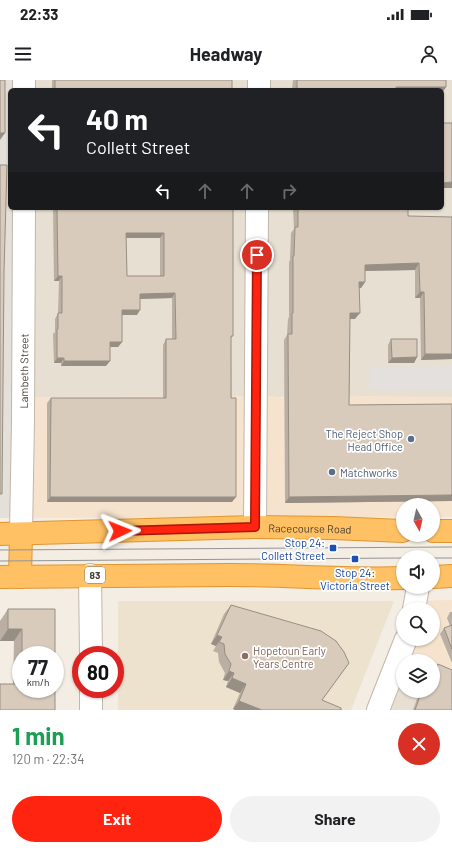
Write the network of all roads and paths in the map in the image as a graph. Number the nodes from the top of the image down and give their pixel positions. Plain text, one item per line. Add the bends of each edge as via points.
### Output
1 (24, 210) edge
2 (257, 210) edge
3 (255, 527) junction
4 (396, 531) edge
5 (440, 531) edge
6 (452, 531) edge
7 (10, 534) edge
8 (90, 575) junction
9 (452, 576) edge
10 (10, 577) edge
11 (440, 577) edge
12 (396, 578) edge
13 (91, 646) edge
14 (403, 646) edge
15 (91, 698) edge
16 (91, 710) edge
17 (378, 710) edge

1 - 7 street, Lambeth Street via 23,412
2 - 3 street
3 - 4 highway, Racecourse Road
3 - 7 highway, Racecourse Road
5 - 6 highway
7 - 10 highway
8 - 10 highway, 83
8 - 12 highway, 83
8 - 13 street
9 - 11 highway
14 - 17 street
15 - 16 street

